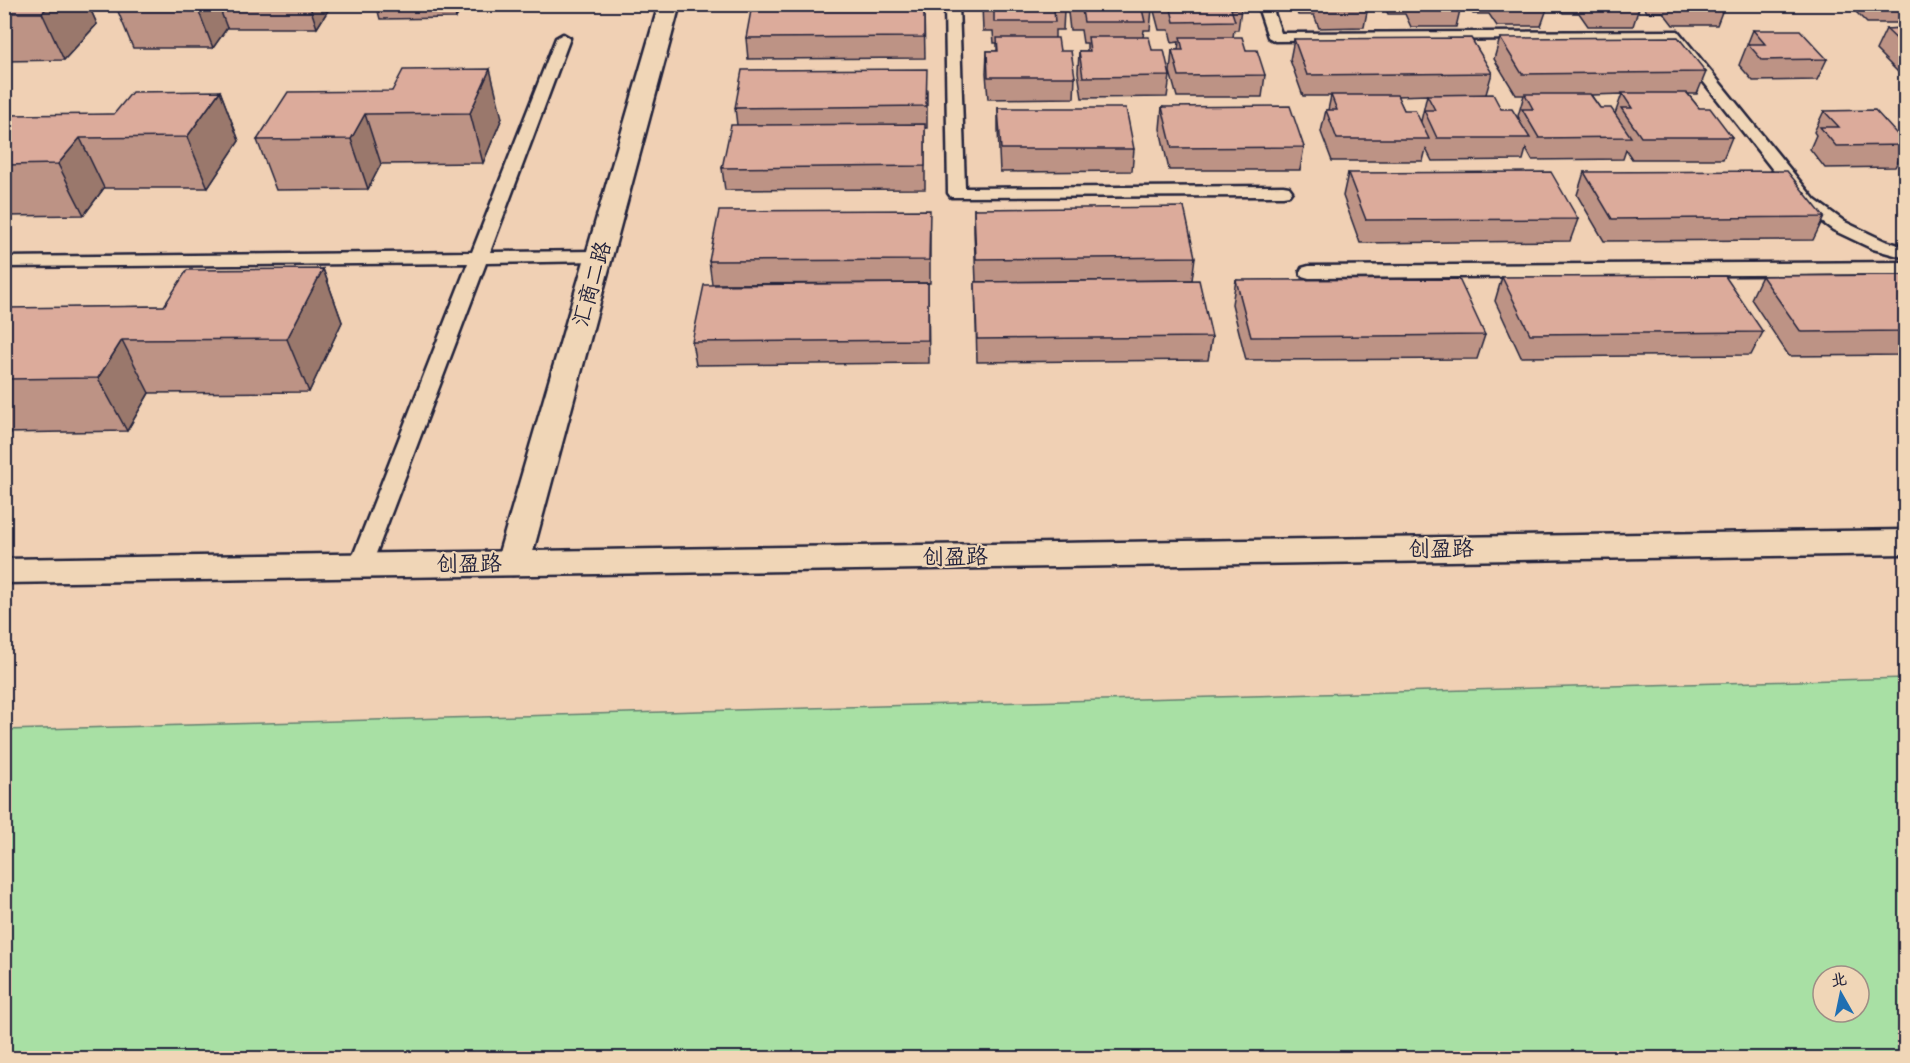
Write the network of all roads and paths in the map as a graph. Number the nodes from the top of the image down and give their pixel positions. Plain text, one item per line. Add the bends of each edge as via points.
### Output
1 (670, 4) edge
2 (952, 4) edge
3 (1264, 4) edge
4 (563, 38) dead end
5 (1283, 191) dead end
6 (1905, 253) edge
7 (599, 256) junction
8 (480, 257) junction
9 (4, 261) edge
10 (1905, 268) edge
11 (1309, 272) dead end
12 (1905, 542) edge
13 (513, 563) junction
14 (361, 566) junction
15 (4, 571) edge

1 - 7 street, 汇商二路
2 - 5 lane via 957,193
3 - 6 lane via 1275,37 1673,34 1809,204 1839,226
4 - 8 lane
7 - 8 lane
7 - 13 street, 汇商二路
8 - 9 lane
8 - 14 lane
10 - 11 lane
12 - 13 street, 创盈路
13 - 14 street, 创盈路
14 - 15 street, 创盈路

